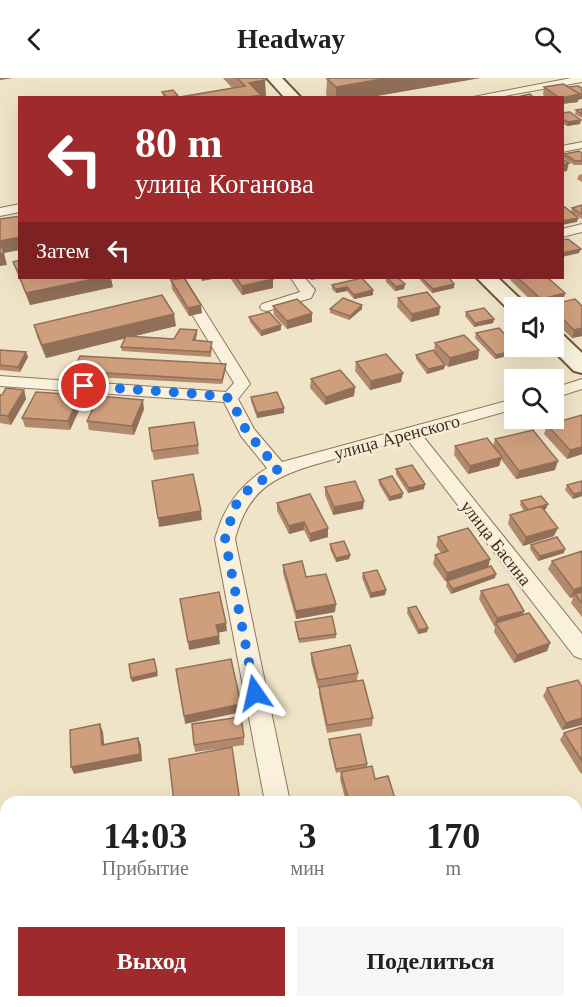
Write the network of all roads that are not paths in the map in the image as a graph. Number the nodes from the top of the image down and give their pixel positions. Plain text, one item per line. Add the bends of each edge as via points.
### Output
1 (274, 78) edge
2 (582, 80) edge
3 (292, 96) edge
4 (485, 96) edge
5 (582, 145) edge
6 (564, 149) edge
7 (18, 208) edge
8 (0, 212) edge
9 (582, 228) edge
10 (564, 232) edge
11 (178, 279) edge
12 (299, 279) edge
13 (489, 279) edge
14 (508, 297) edge
15 (267, 307) dead end
16 (564, 349) edge
17 (582, 366) edge
18 (0, 381) edge
19 (582, 384) edge
20 (564, 390) edge
21 (230, 398) junction
22 (504, 407) edge
23 (412, 434) junction
24 (278, 469) junction
25 (582, 650) edge
26 (276, 796) edge

1 - 3 main road
2 - 4 street
5 - 6 street
7 - 8 street
9 - 10 street
11 - 21 street via 242,384
12 - 15 street via 308,290 306,295
13 - 14 main road
16 - 17 main road
18 - 21 street
19 - 20 street
21 - 24 street via 247,432
22 - 23 street, улица Аренского
23 - 24 street, улица Аренского
23 - 25 street, улица Басина
24 - 26 street via 247,491 235,506 225,539

